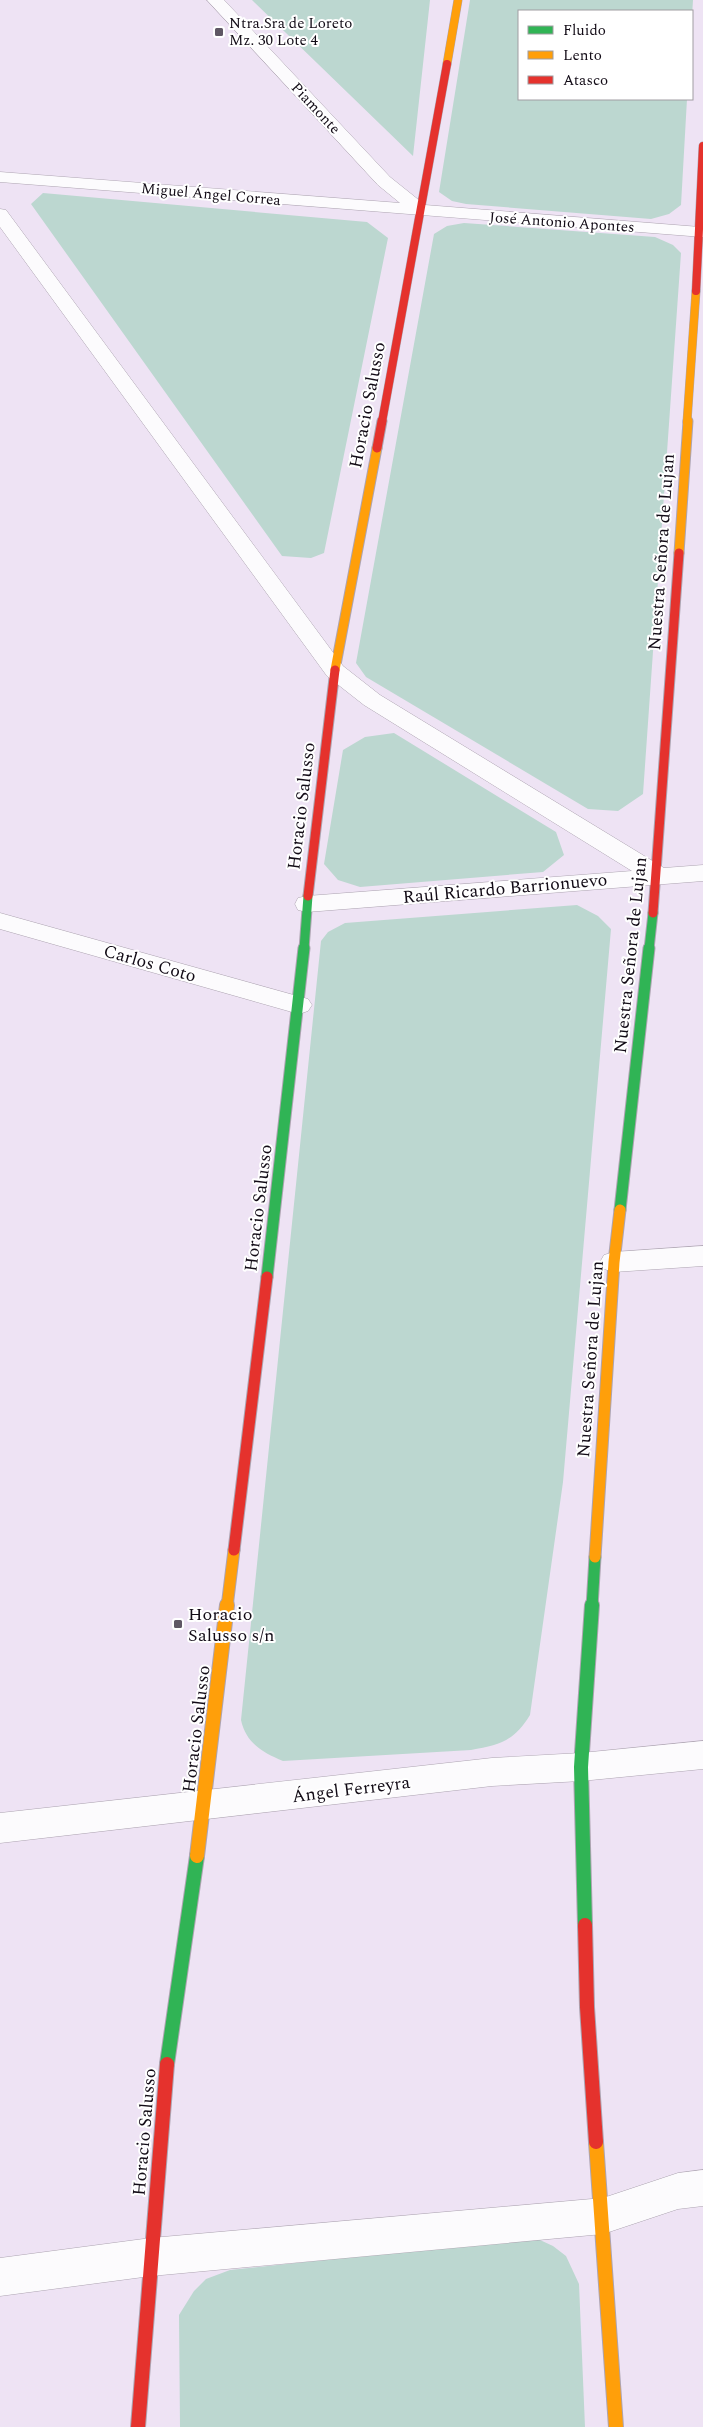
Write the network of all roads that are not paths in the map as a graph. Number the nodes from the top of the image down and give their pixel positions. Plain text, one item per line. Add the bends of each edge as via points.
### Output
1 (215, 0) edge
2 (458, 0) edge
3 (703, 146) edge
4 (0, 177) edge
5 (702, 210) edge
6 (421, 211) junction
7 (0, 214) edge
8 (701, 232) edge
9 (335, 671) junction
10 (703, 873) edge
11 (657, 875) junction
12 (307, 904) junction
13 (0, 921) edge
14 (299, 1005) junction
15 (703, 1256) edge
16 (614, 1262) junction
17 (703, 1755) edge
18 (581, 1767) junction
19 (204, 1806) junction
20 (0, 1828) edge
21 (703, 2188) edge
22 (603, 2216) junction
23 (151, 2257) junction
24 (0, 2277) edge
25 (138, 2427) edge
26 (616, 2427) edge

1 - 6 street, Piamonte via 384,181
2 - 6 street, Horacio Salusso
3 - 5 street, Nuestra Señora de Lujan
4 - 6 street, Miguel Ángel Correa
5 - 8 street, Nuestra Señora de Lujan
6 - 8 street, José Antonio Apontes
6 - 9 street, Horacio Salusso
7 - 9 street
8 - 11 street, Nuestra Señora de Lujan
9 - 11 street via 372,700
9 - 12 street, Horacio Salusso
10 - 11 street, Raúl Ricardo Barrionuevo
11 - 12 street, Raúl Ricardo Barrionuevo
11 - 16 street, Nuestra Señora de Lujan
12 - 14 street, Horacio Salusso
13 - 14 street, Carlos Coto
14 - 19 street, Horacio Salusso
15 - 16 street
16 - 18 street, Nuestra Señora de Lujan
17 - 18 street, Ángel Ferreyra
18 - 19 street, Ángel Ferreyra via 492,1772
18 - 22 street, Nuestra Señora de Lujan via 587,2008
19 - 20 street, Ángel Ferreyra
19 - 23 street, Horacio Salusso via 168,2052
21 - 22 street via 678,2191
22 - 23 street
22 - 26 street, Nuestra Señora de Lujan
23 - 24 street
23 - 25 street, Horacio Salusso

